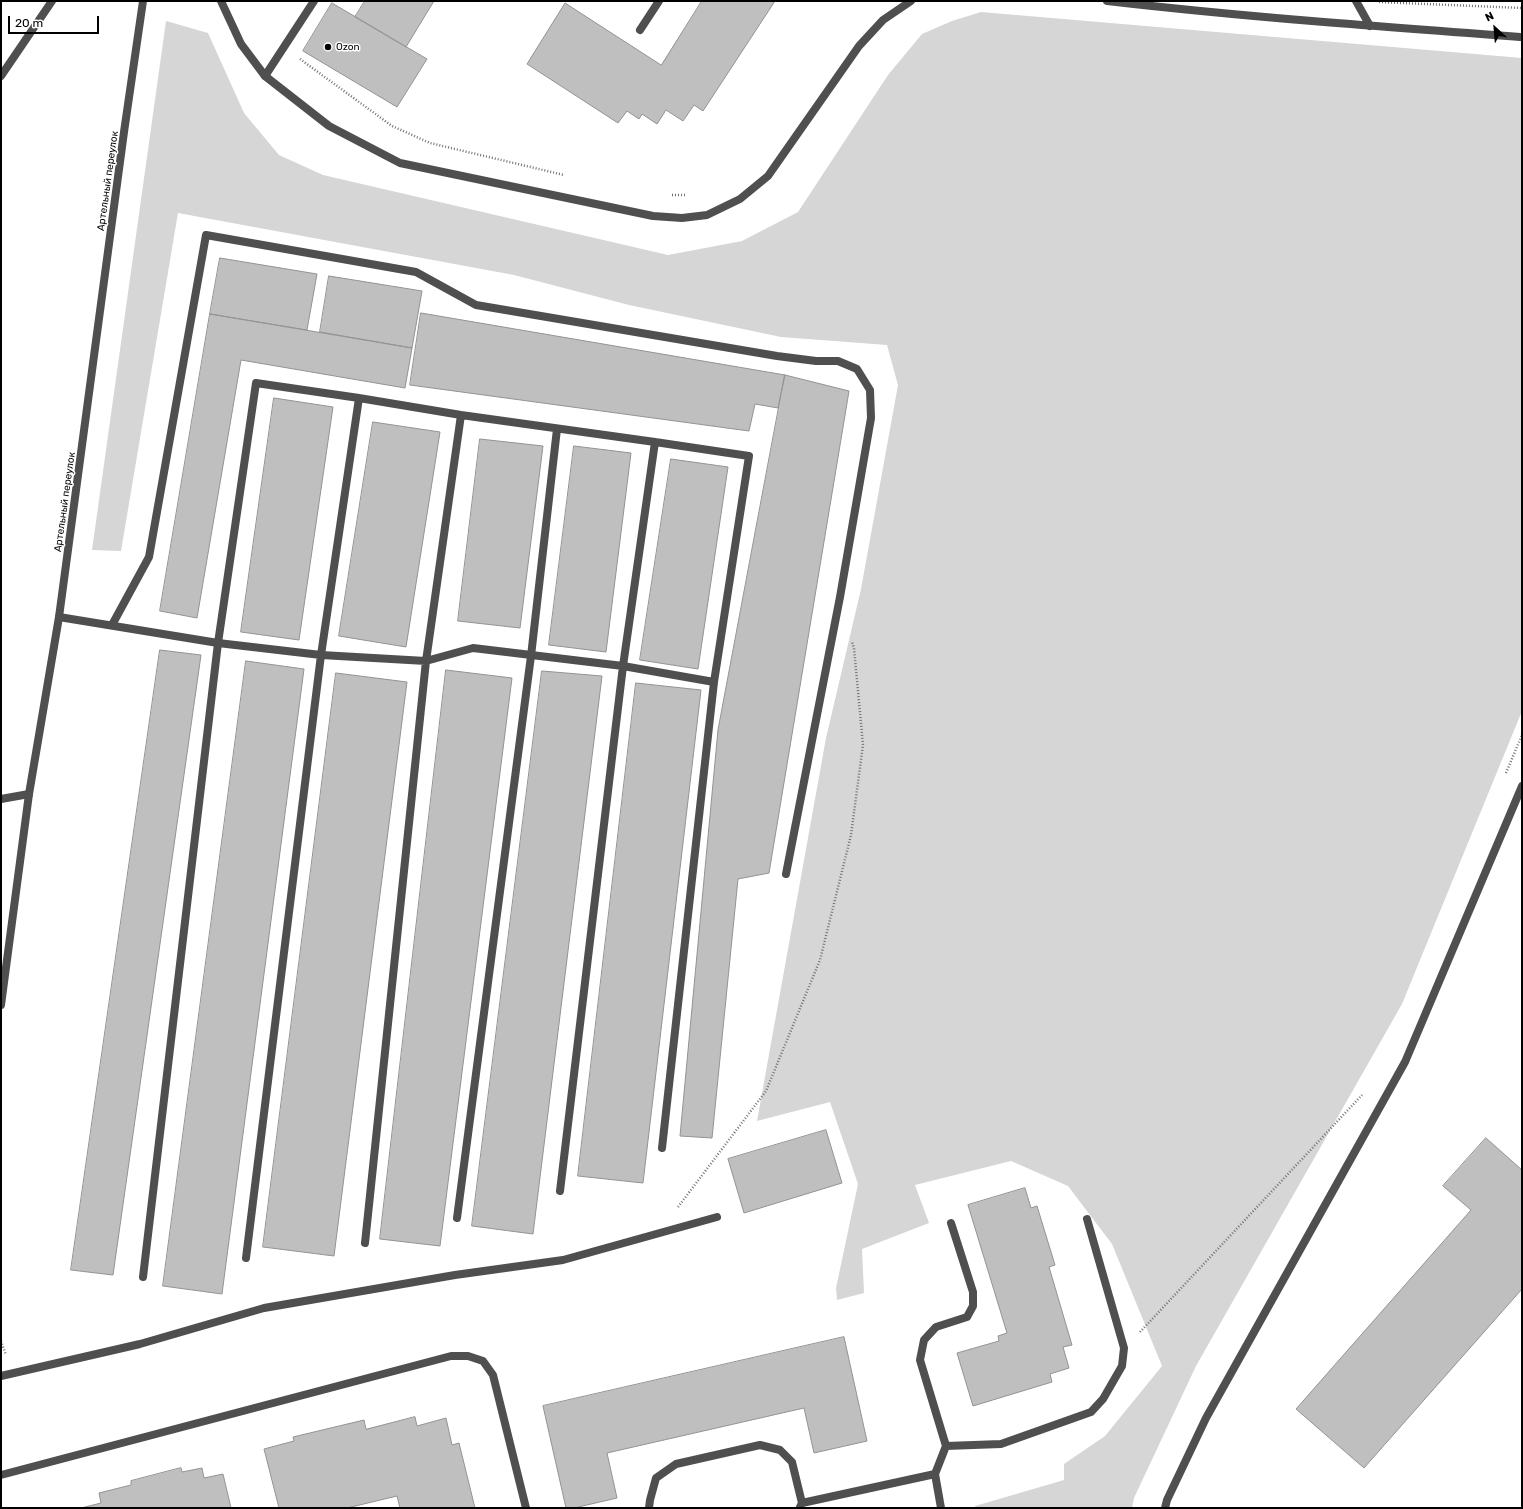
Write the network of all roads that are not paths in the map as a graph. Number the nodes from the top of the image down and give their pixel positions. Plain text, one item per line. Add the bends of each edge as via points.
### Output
1 (52, 1) edge
2 (143, 1) edge
3 (221, 1) edge
4 (314, 1) edge
5 (659, 1) edge
6 (911, 1) edge
7 (1107, 1) edge
8 (1356, 1) edge
9 (1159, 4) edge
10 (1370, 26) junction
11 (640, 30) dead end
12 (1522, 37) edge
13 (1, 76) edge
14 (265, 76) junction
15 (359, 398) junction
16 (461, 416) junction
17 (557, 429) junction
18 (655, 442) junction
19 (59, 617) junction
20 (112, 625) junction
21 (218, 643) junction
22 (321, 655) junction
23 (531, 656) junction
24 (426, 661) junction
25 (623, 666) junction
26 (714, 682) junction
27 (1522, 786) edge
28 (29, 794) junction
29 (1, 799) edge
30 (786, 874) dead end
31 (1, 1005) edge
32 (662, 1148) dead end
33 (560, 1191) dead end
34 (717, 1217) dead end
35 (457, 1218) dead end
36 (1087, 1219) dead end
37 (952, 1223) dead end
38 (365, 1243) dead end
39 (246, 1258) dead end
40 (143, 1278) dead end
41 (1, 1376) edge
42 (946, 1446) junction
43 (1, 1474) edge
44 (935, 1474) junction
45 (801, 1505) edge
46 (526, 1508) edge
47 (649, 1508) edge
48 (941, 1508) edge
49 (1165, 1508) edge

1 - 13 street
2 - 19 street, Артельный переулок
3 - 14 street via 241,44
4 - 14 street
5 - 11 street
6 - 14 street via 883,20 859,46 768,176 740,199 707,215 682,218 653,216 400,163 329,126
7 - 9 street
8 - 10 street
9 - 10 street
10 - 12 street
15 - 16 street
15 - 21 street via 256,383
15 - 22 street
16 - 17 street
16 - 24 street
17 - 18 street
17 - 23 street
18 - 25 street
18 - 26 street via 749,456
19 - 20 street
19 - 28 street, Артельный переулок
20 - 21 street
20 - 30 street via 149,557 206,236 416,272 476,305 777,356 838,361 857,369 870,390 872,418
21 - 22 street
21 - 40 street
22 - 24 street
22 - 39 street
23 - 24 street via 472,648
23 - 25 street
23 - 35 street
24 - 38 street
25 - 26 street
25 - 33 street
26 - 32 street
27 - 49 street via 1404,1062 1206,1418
28 - 29 street
28 - 31 street, Артельный переулок
34 - 41 street via 563,1260 455,1275 264,1308 140,1344
36 - 42 street via 1124,1348 1122,1366 1103,1399 1091,1412 1002,1444
37 - 42 street via 973,1292 973,1306 967,1317 936,1327 924,1340 920,1360
42 - 44 street
43 - 46 street via 450,1356 468,1356 483,1361 493,1375
44 - 45 street
44 - 48 street
45 - 47 street via 792,1462 780,1450 760,1445 676,1464 656,1478

